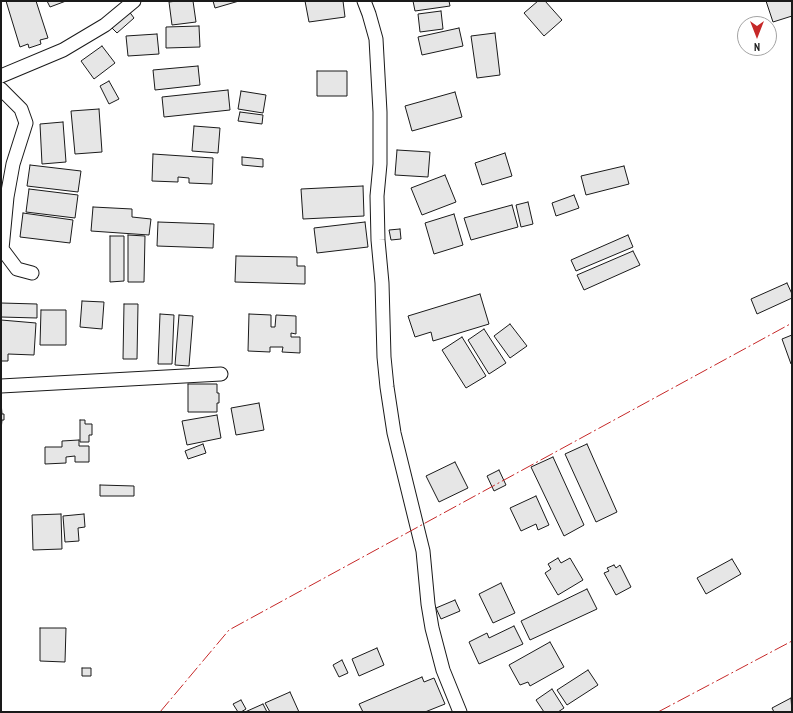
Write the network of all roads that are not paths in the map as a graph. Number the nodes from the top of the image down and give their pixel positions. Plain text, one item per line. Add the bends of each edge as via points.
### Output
1 (134, 1) edge
2 (364, 1) edge
3 (1, 76) edge
4 (1, 89) edge
5 (32, 273) dead end
6 (221, 374) dead end
7 (1, 386) edge
8 (460, 712) edge

1 - 3 street via 105,25 63,50
2 - 8 street via 376,39 380,112 378,240 387,387 394,432 423,551 432,628 443,670
4 - 5 street via 22,109 26,123 13,164 2,249 18,269
6 - 7 street

